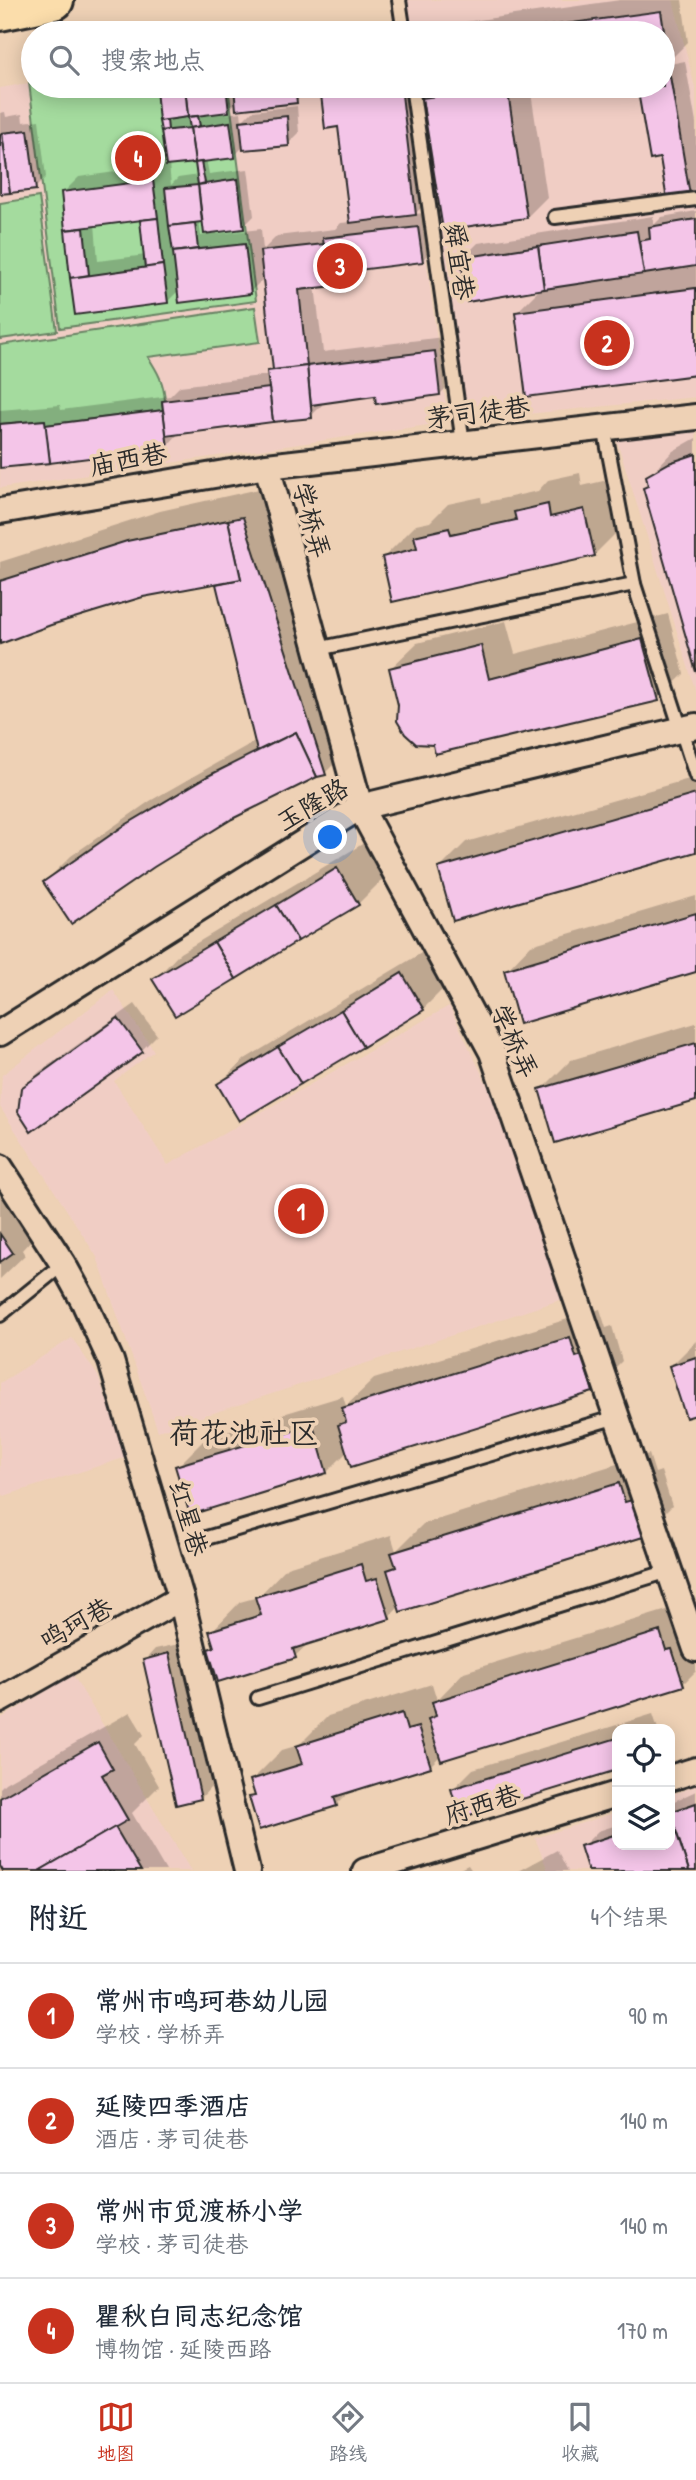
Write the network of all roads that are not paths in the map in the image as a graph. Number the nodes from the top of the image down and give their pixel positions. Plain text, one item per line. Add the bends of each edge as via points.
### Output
1 (54, 0) edge
2 (399, 0) edge
3 (0, 11) edge
4 (402, 21) edge
5 (414, 98) edge
6 (696, 200) edge
7 (555, 217) dead end
8 (696, 417) edge
9 (604, 427) junction
10 (463, 443) junction
11 (267, 466) junction
12 (0, 511) edge
13 (634, 584) junction
14 (317, 649) junction
15 (689, 728) edge
16 (696, 776) edge
17 (360, 807) junction
18 (0, 1033) edge
19 (0, 1167) edge
20 (63, 1264) junction
21 (0, 1315) edge
22 (617, 1417) junction
23 (196, 1541) dead end
24 (669, 1571) junction
25 (181, 1598) junction
26 (696, 1649) edge
27 (258, 1698) dead end
28 (0, 1700) edge
29 (696, 1770) edge
30 (675, 1776) edge
31 (612, 1796) edge
32 (247, 1871) edge
33 (365, 1871) edge

1 - 3 main road
2 - 4 lane
5 - 10 lane, 舜宜巷
6 - 7 lane
8 - 9 street, 茅司徒巷
9 - 10 street, 茅司徒巷
9 - 13 lane
10 - 11 street, 茅司徒巷
11 - 12 street, 庙西巷
11 - 14 street, 学桥弄
13 - 14 lane
13 - 15 lane
14 - 17 street, 学桥弄
15 - 16 lane
15 - 17 street, 玉隆路
17 - 18 street, 玉隆路
17 - 22 street, 学桥弄 via 492,1052
19 - 20 street, 红星巷
20 - 21 lane
20 - 25 street, 红星巷 via 111,1362
22 - 23 lane
22 - 24 street, 学桥弄
24 - 26 street, 学桥弄
24 - 27 lane
25 - 28 street, 鸣珂巷
25 - 32 street, 红星巷
29 - 30 street
31 - 33 street, 府西巷

